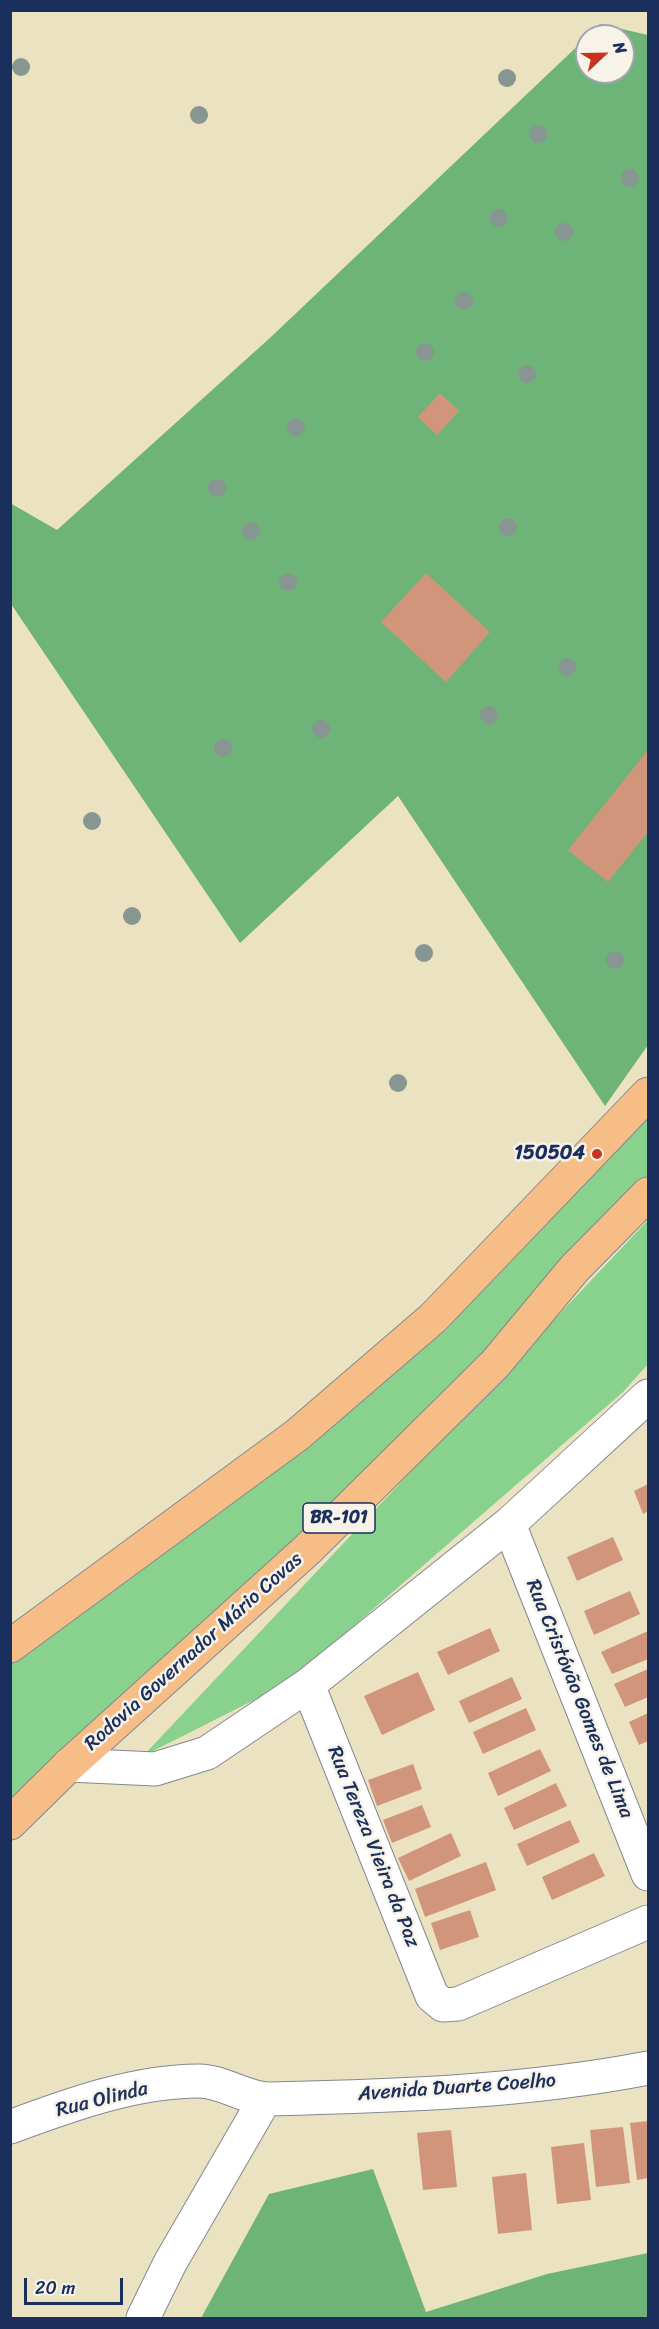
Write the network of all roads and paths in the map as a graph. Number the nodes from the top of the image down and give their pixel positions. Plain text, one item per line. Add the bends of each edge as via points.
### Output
1 (648, 1094) edge
2 (648, 1194) edge
3 (648, 1396) edge
4 (509, 1524) junction
5 (10, 1646) edge
6 (308, 1684) junction
7 (69, 1765) junction
8 (10, 1823) edge
9 (648, 1874) edge
10 (648, 1922) edge
11 (648, 2068) edge
12 (265, 2099) junction
13 (10, 2127) edge
14 (143, 2319) edge

1 - 5 highway via 433,1318 297,1435
2 - 7 highway, Rodovia Governador Mário Covas / BR-101 via 574,1269 495,1364 307,1550
3 - 4 street
4 - 6 street
4 - 9 street, Rua Cristóvão Gomes de Lima
6 - 7 street via 207,1753 155,1769
6 - 10 street, Rua Tereza Vieira da Paz via 432,1996 443,2005 458,2004
7 - 8 highway, Rodovia Governador Mário Covas / BR-101
11 - 12 street, Avenida Duarte Coelho via 583,2080
12 - 13 street, Rua Olinda via 201,2081 124,2090
12 - 14 street via 181,2244

